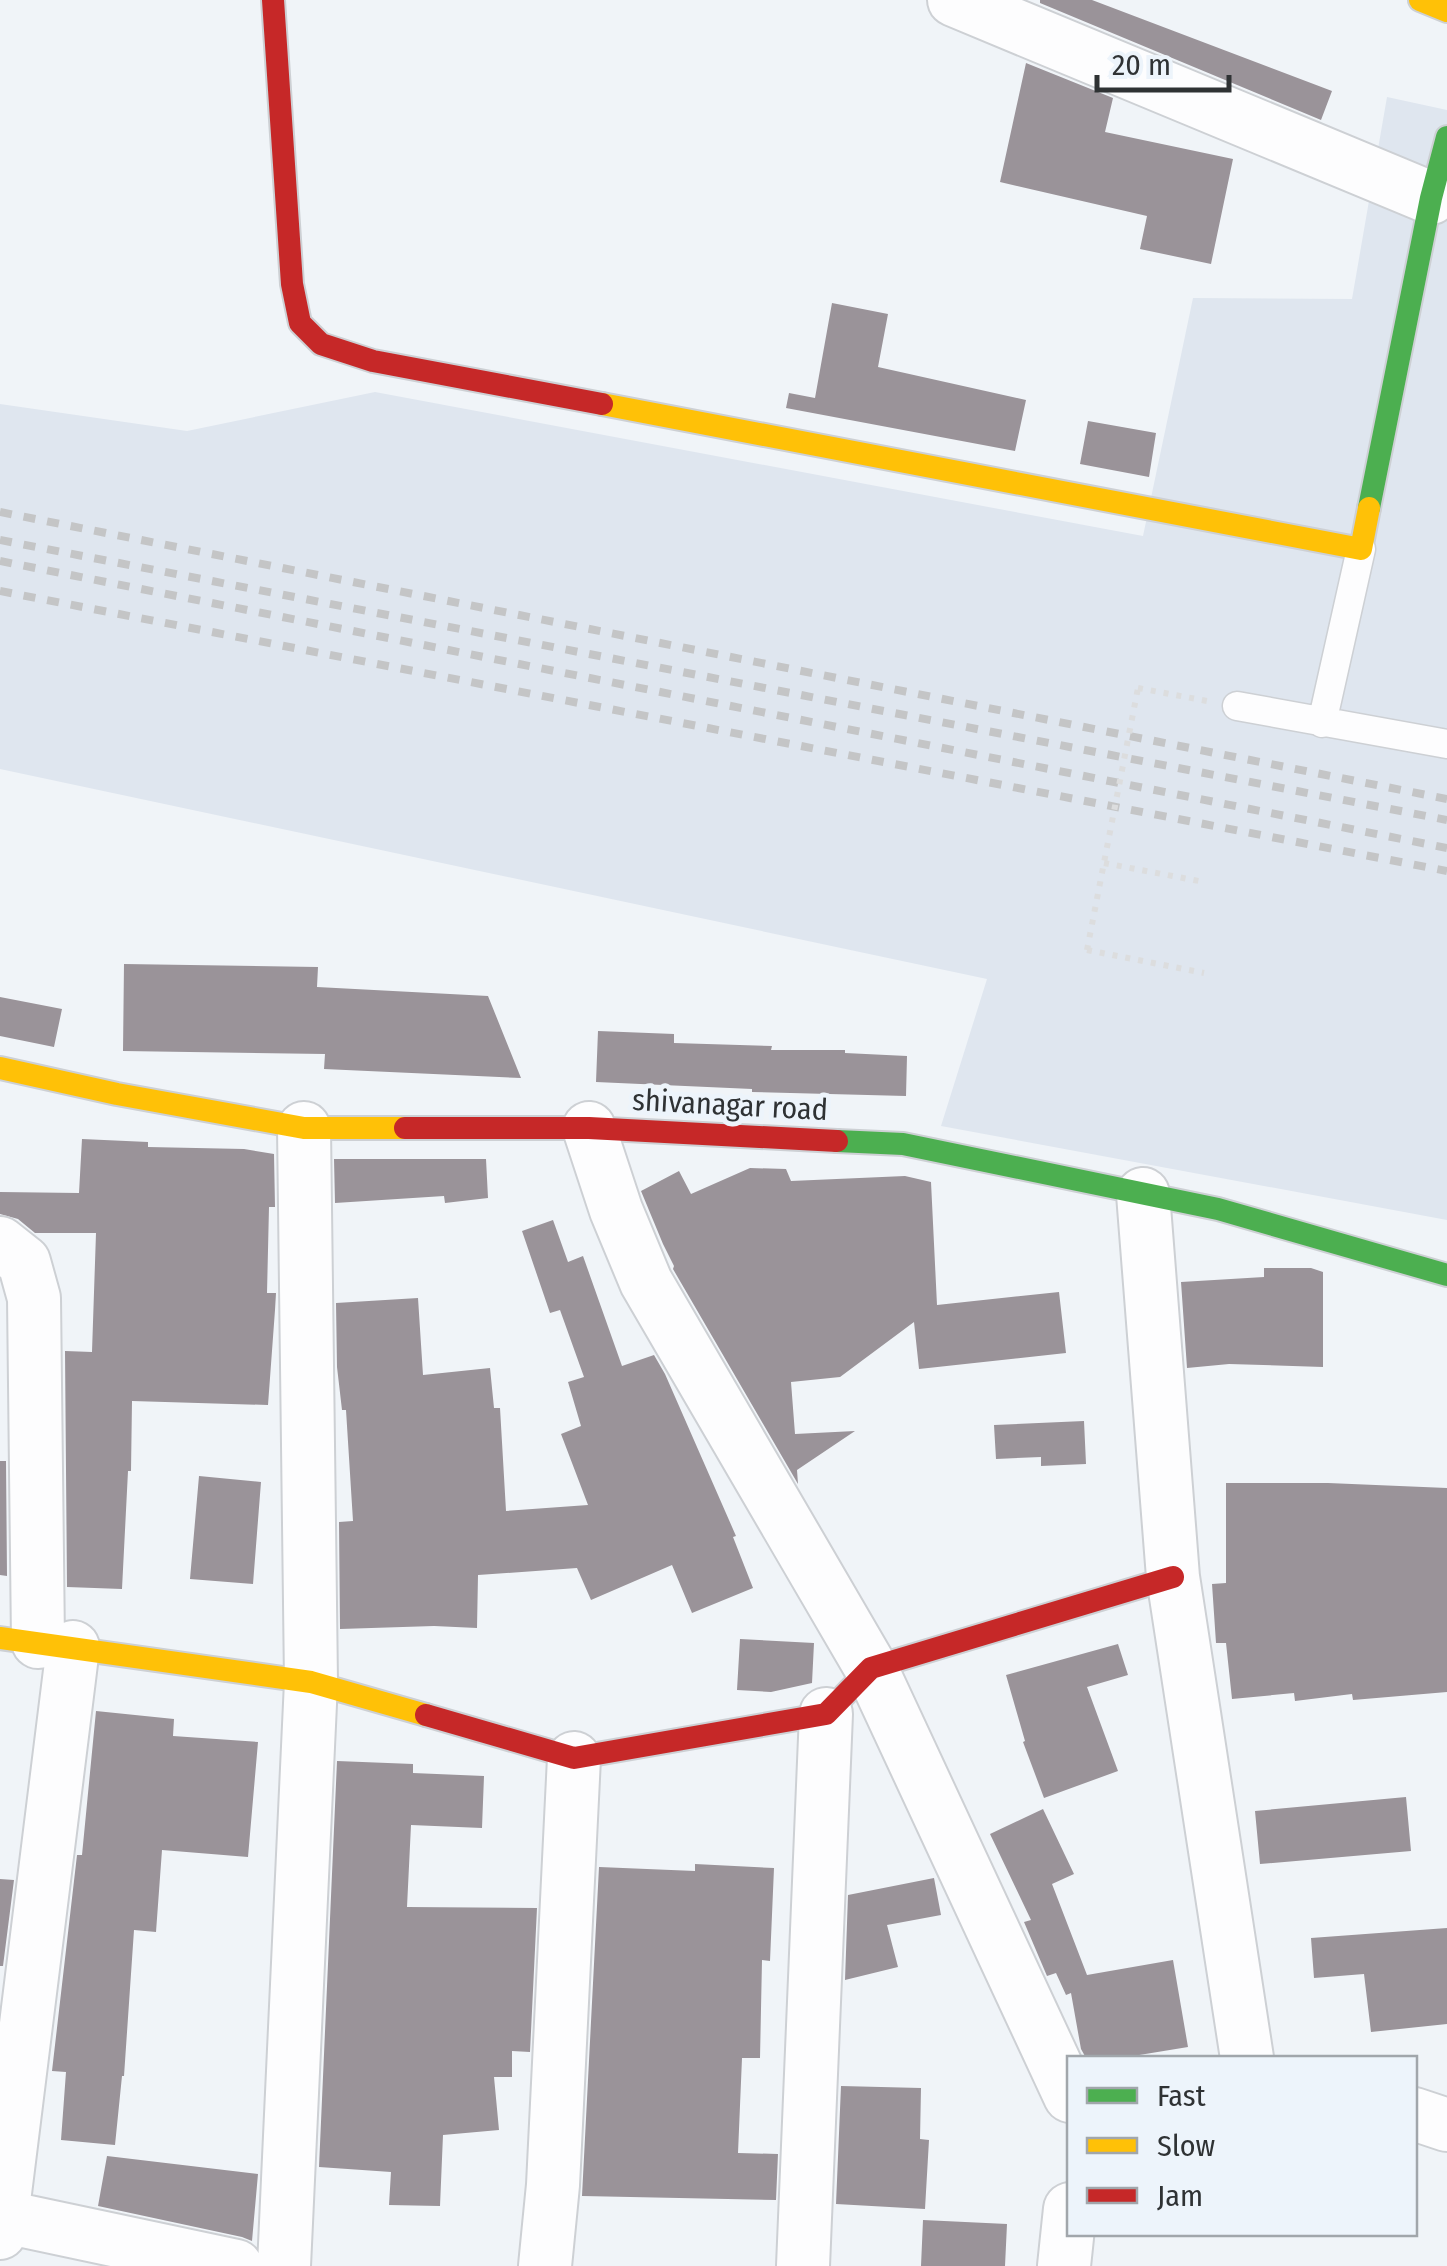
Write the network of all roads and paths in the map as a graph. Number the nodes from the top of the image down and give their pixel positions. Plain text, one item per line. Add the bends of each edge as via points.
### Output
1 (273, 0) edge
2 (954, 0) edge
3 (1420, 0) edge
4 (1447, 11) edge
5 (1447, 137) edge
6 (1431, 198) junction
7 (1361, 549) junction
8 (1237, 706) joint
9 (1322, 722) junction
10 (1447, 744) edge
11 (1104, 863) junction
12 (1204, 882) dead end
13 (1204, 974) dead end
14 (0, 1068) edge
15 (304, 1128) junction
16 (589, 1128) junction
17 (1143, 1194) junction
18 (0, 1243) edge
19 (1447, 1276) edge
20 (1174, 1577) junction
21 (37, 1642) edge
22 (871, 1668) junction
23 (311, 1682) junction
24 (826, 1714) junction
25 (574, 1758) junction
26 (1247, 2056) edge
27 (1067, 2090) edge
28 (1417, 2115) edge
29 (1447, 2124) edge
30 (1, 2222) edge
31 (1067, 2236) edge
32 (236, 2266) edge
33 (284, 2266) edge
34 (546, 2266) edge
35 (803, 2266) edge
36 (1064, 2266) edge

1 - 7 street via 292,284 300,323 321,344 373,361
2 - 6 street
3 - 4 street
5 - 6 street
6 - 7 street
7 - 9 lane
8 - 9 lane
8 - 11 path, bridge via 1138,688
9 - 10 lane
11 - 12 path
11 - 13 path, bridge via 1087,950
14 - 15 street, shivanagar road
15 - 16 street, shivanagar road
15 - 23 street
16 - 17 street, shivanagar road via 904,1144
16 - 22 street via 646,1282
17 - 19 street, shivanagar road via 1218,1209
17 - 20 street
18 - 21 street via 24,1262 34,1298
20 - 22 street
20 - 26 street
21 - 23 street
21 - 30 street
22 - 24 street
22 - 27 street
23 - 25 street
23 - 33 street
24 - 25 street
24 - 35 street
25 - 34 street
28 - 29 street
30 - 32 street
31 - 36 street

